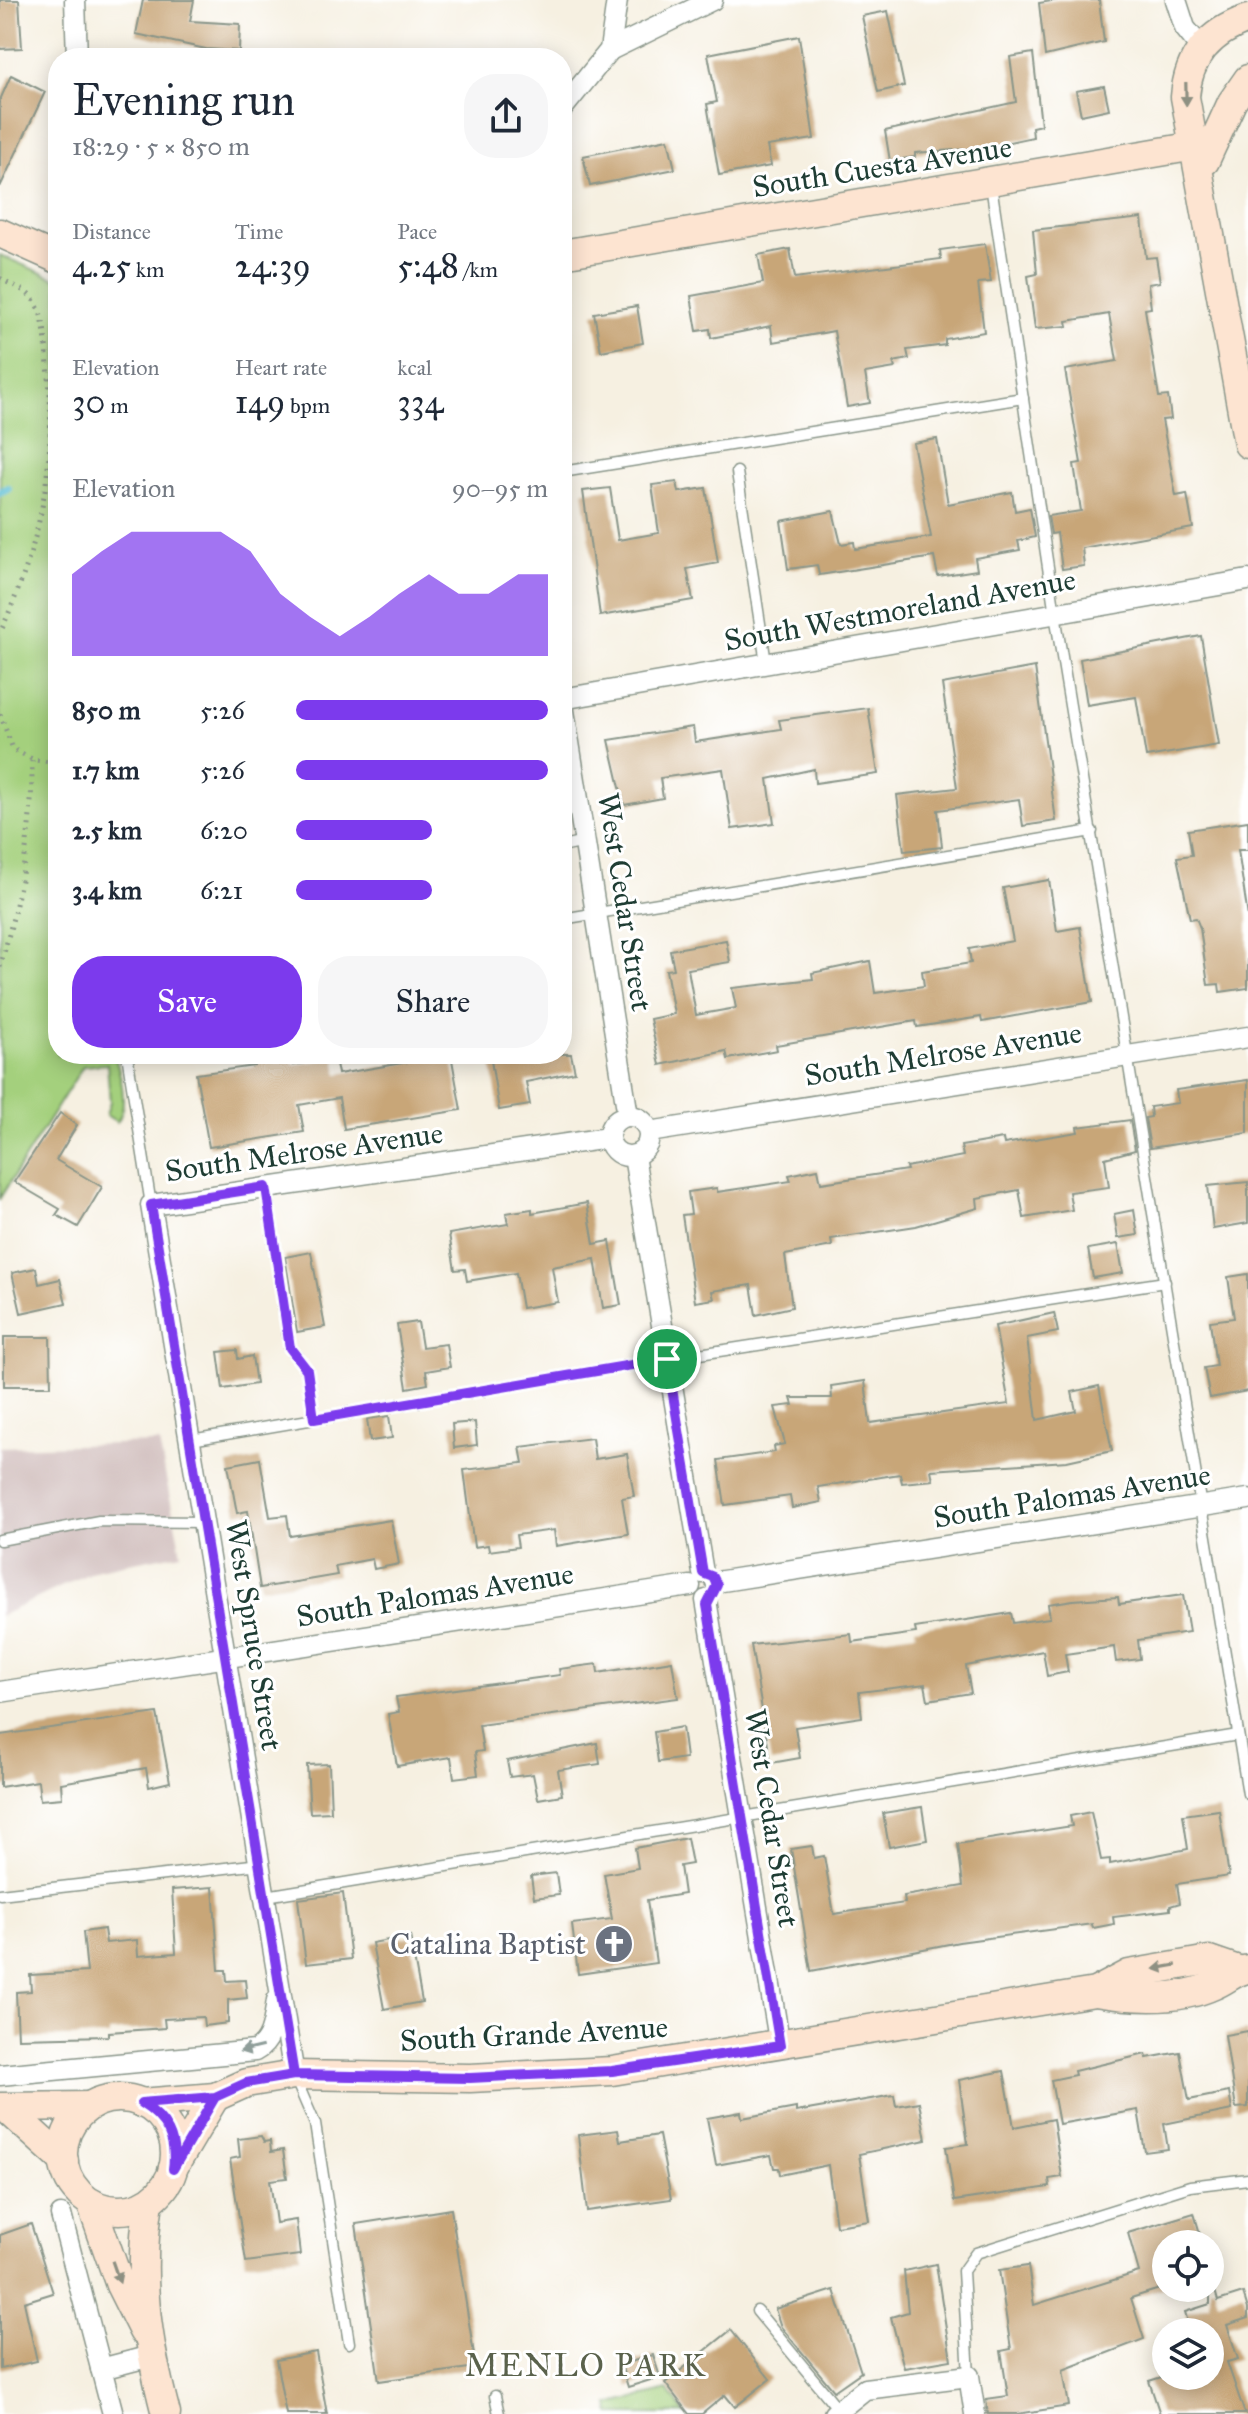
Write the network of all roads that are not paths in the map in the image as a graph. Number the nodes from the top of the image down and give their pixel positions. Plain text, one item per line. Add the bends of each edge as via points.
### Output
1 (75, 0) edge
2 (617, 0) edge
3 (712, 0) edge
4 (1176, 0) edge
5 (1248, 19) edge
6 (77, 48) edge
7 (1201, 48) junction
8 (610, 50) junction
9 (1248, 79) edge
10 (572, 97) edge
11 (1202, 155) junction
12 (991, 184) junction
13 (0, 233) edge
14 (572, 252) edge
15 (48, 255) edge
16 (1023, 398) junction
17 (1248, 444) edge
18 (572, 470) edge
19 (737, 472) dead end
20 (1248, 580) edge
21 (1055, 614) junction
22 (766, 663) junction
23 (572, 696) edge
24 (572, 790) edge
25 (1092, 831) junction
26 (585, 842) junction
27 (572, 845) edge
28 (596, 914) junction
29 (572, 918) edge
30 (1248, 1037) edge
31 (1130, 1055) junction
32 (129, 1064) edge
33 (628, 1116) junction
34 (649, 1132) junction
35 (608, 1138) junction
36 (634, 1156) junction
37 (266, 1187) junction
38 (151, 1205) junction
39 (1165, 1282) junction
40 (667, 1359) junction
41 (314, 1419) junction
42 (191, 1440) junction
43 (1248, 1499) edge
44 (1199, 1506) junction
45 (205, 1522) junction
46 (0, 1540) edge
47 (704, 1585) junction
48 (227, 1657) junction
49 (0, 1692) edge
50 (1238, 1735) junction
51 (1248, 1794) edge
52 (740, 1820) junction
53 (261, 1864) junction
54 (0, 1894) edge
55 (266, 1896) junction
56 (1243, 1970) edge
57 (280, 1985) junction
58 (780, 2046) junction
59 (0, 2075) edge
60 (294, 2075) junction
61 (215, 2097) junction
62 (141, 2103) junction
63 (90, 2106) junction
64 (4, 2108) edge
65 (64, 2161) junction
66 (173, 2169) junction
67 (1248, 2179) edge
68 (149, 2202) junction
69 (91, 2203) junction
70 (61, 2215) dead end
71 (757, 2311) dead end
72 (349, 2343) dead end
73 (149, 2348) junction
74 (101, 2369) junction
75 (969, 2376) junction
76 (495, 2396) dead end
77 (836, 2412) edge
78 (113, 2414) edge
79 (166, 2414) edge
80 (499, 2414) edge
81 (975, 2414) edge

1 - 6 street
2 - 8 street
3 - 8 street
4 - 7 street via 1185,28
5 - 7 main road
7 -> 11 main road via 1190,64 1185,97
8 - 10 street
9 - 11 main road
11 - 12 main road, South Cuesta Avenue
11 - 17 main road
12 - 14 main road, South Cuesta Avenue
12 - 16 lane
13 - 15 main road
16 - 18 lane
16 - 21 lane
19 - 22 lane
20 - 21 street, South Westmoreland Avenue
21 - 22 street, South Westmoreland Avenue
21 - 25 lane
22 - 23 street, South Westmoreland Avenue
24 - 26 street, West Cedar Street
25 - 28 lane
25 - 31 lane
26 - 27 lane
26 - 28 street, West Cedar Street
28 - 29 lane
28 - 33 street, West Cedar Street
30 - 31 street, South Melrose Avenue
31 - 34 street, South Melrose Avenue
31 - 39 lane
32 - 38 lane
33 - 34 street via 644,1122
33 - 35 street via 614,1122
34 - 36 street via 644,1150
35 - 36 street via 617,1153
35 - 37 street, South Melrose Avenue
36 - 40 street, West Cedar Street
37 - 38 street, South Melrose Avenue
37 - 41 lane via 290,1348 307,1370
38 - 42 street, West Spruce Street
39 - 40 lane
39 - 44 lane
40 - 41 lane
40 - 47 street, West Cedar Street
41 - 42 lane
42 - 45 street, West Spruce Street
43 - 44 street, South Palomas Avenue
44 - 47 street, South Palomas Avenue
44 - 50 lane
45 - 46 lane via 99,1521
45 - 48 street, West Spruce Street
47 - 48 street, South Palomas Avenue
47 - 52 street, West Cedar Street
48 - 49 street, South Palomas Avenue
48 - 53 street, West Spruce Street
50 - 51 lane
50 - 52 lane
52 - 55 lane
52 - 58 street, West Cedar Street
53 - 54 lane
53 - 55 street, West Spruce Street
55 - 57 street, West Spruce Street
56 - 58 main road, South Grande Avenue via 1213,1986 1140,1999 1095,1992
57 -> 59 street via 272,2030 255,2051
57 - 60 street, West Spruce Street
58 - 60 main road, South Grande Avenue via 612,2071 470,2078
60 - 61 main road, South Grande Avenue via 246,2083
60 - 72 lane via 315,2124
61 - 62 main road, South Grande Avenue
61 - 66 main road
62 - 63 main road via 124,2098
62 - 66 main road via 166,2123 175,2153
63 - 64 main road
63 - 65 main road via 69,2130
64 - 65 main road
65 - 69 main road via 68,2177
66 - 68 main road
67 - 75 lane via 1190,2186 976,2253 963,2271
68 - 69 main road via 120,2210
68 - 73 main road
69 -> 73 main road
70 - 74 street
71 - 77 lane
73 - 74 street
73 - 79 main road
74 - 78 street
75 - 77 street via 865,2389
75 - 81 street
76 - 80 lane

